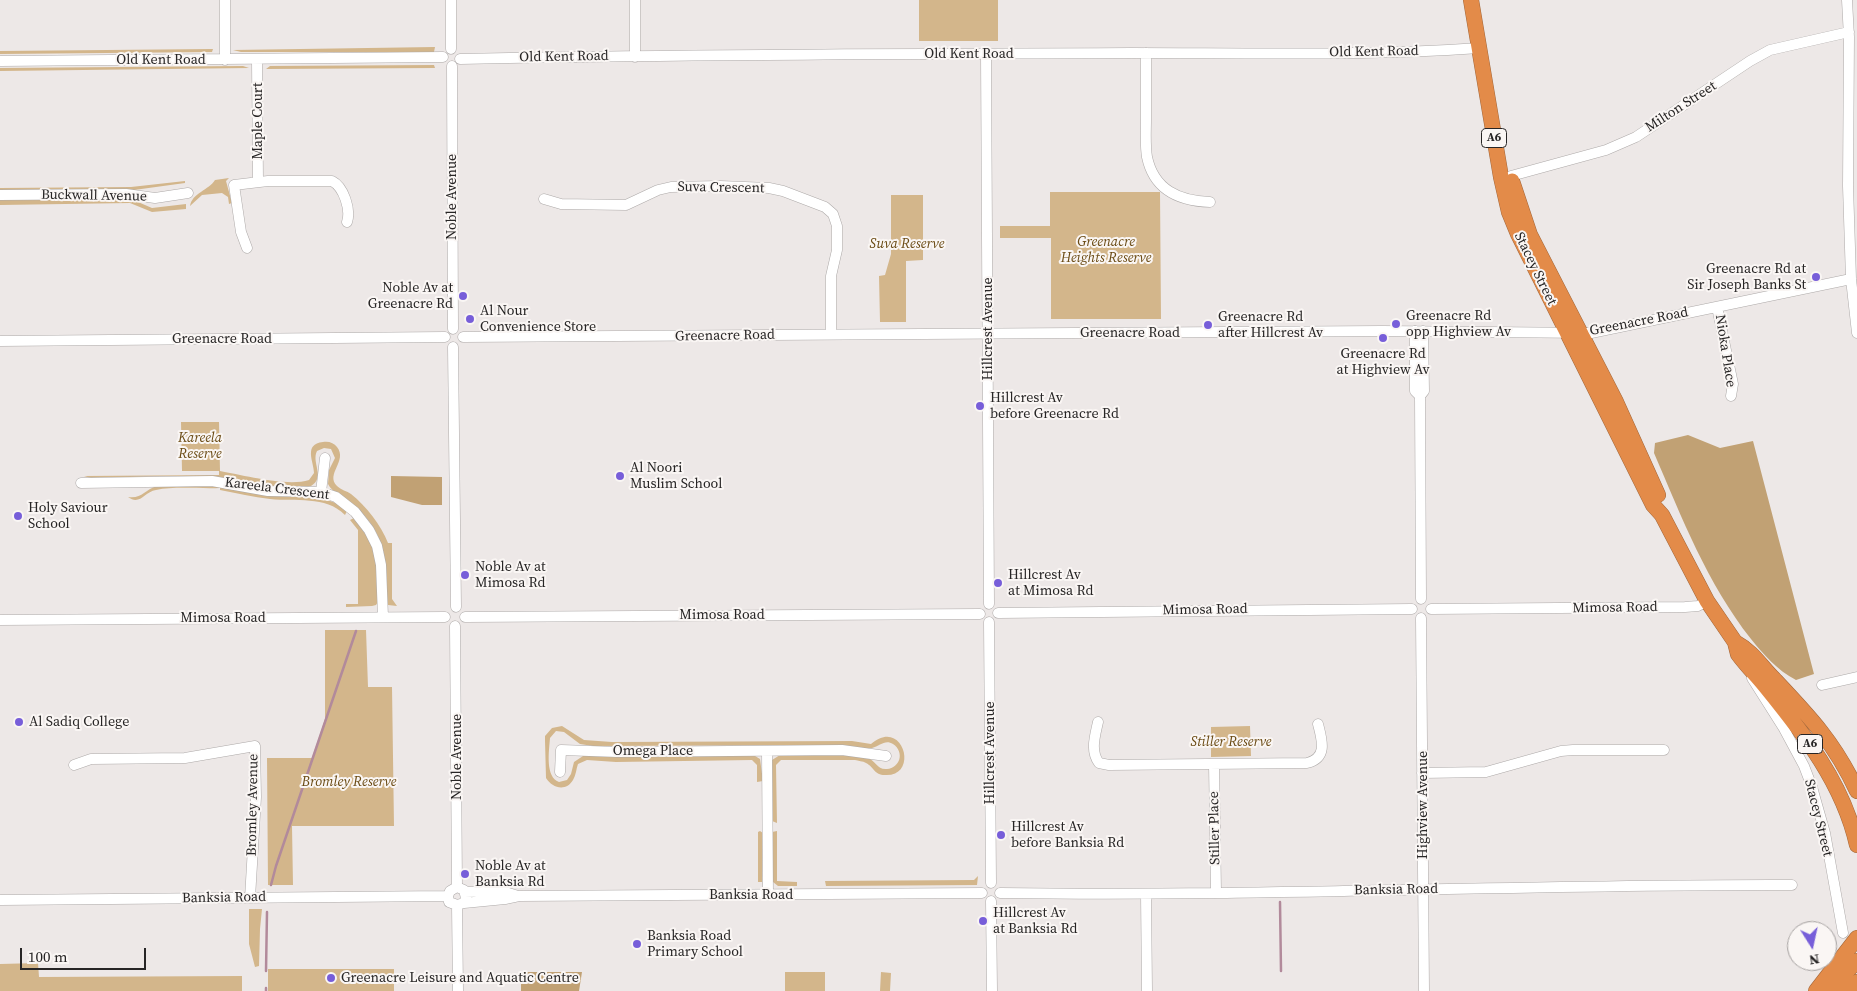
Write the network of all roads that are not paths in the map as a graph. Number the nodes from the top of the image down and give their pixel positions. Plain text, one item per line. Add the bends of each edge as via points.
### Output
1 (225, 0) edge
2 (451, 0) edge
3 (635, 0) edge
4 (1470, 0) edge
5 (1478, 0) edge
6 (1847, 0) edge
7 (1849, 32) junction
8 (1479, 48) junction
9 (451, 49) junction
10 (1146, 53) junction
11 (986, 54) junction
12 (443, 57) junction
13 (635, 57) junction
14 (460, 59) junction
15 (225, 60) junction
16 (257, 60) junction
17 (0, 61) edge
18 (452, 66) junction
19 (1510, 176) junction
20 (258, 182) junction
21 (188, 194) dead end
22 (0, 195) edge
23 (544, 199) dead end
24 (1210, 202) dead end
25 (346, 222) dead end
26 (247, 248) dead end
27 (1851, 279) junction
28 (1718, 306) junction
29 (453, 329) junction
30 (1419, 331) junction
31 (988, 333) junction
32 (1574, 333) junction
33 (831, 334) junction
34 (1857, 334) edge
35 (463, 337) junction
36 (445, 338) junction
37 (0, 341) edge
38 (453, 347) junction
39 (1731, 396) dead end
40 (325, 458) dead end
41 (81, 483) dead end
42 (321, 492) junction
43 (1421, 599) junction
44 (1707, 601) junction
45 (989, 604) junction
46 (456, 606) junction
47 (1412, 609) junction
48 (1431, 609) junction
49 (998, 613) junction
50 (980, 614) junction
51 (382, 617) junction
52 (445, 617) junction
53 (465, 617) junction
54 (1422, 618) junction
55 (0, 620) edge
56 (989, 622) junction
57 (455, 626) junction
58 (1735, 642) junction
59 (1742, 660) junction
60 (1857, 678) edge
61 (1822, 685) dead end
62 (1098, 722) dead end
63 (1318, 724) dead end
64 (1664, 750) dead end
65 (767, 751) junction
66 (886, 756) dead end
67 (1214, 764) junction
68 (74, 765) dead end
69 (560, 772) dead end
70 (1422, 773) junction
71 (1857, 791) edge
72 (1857, 845) edge
73 (991, 883) junction
74 (1792, 885) dead end
75 (1423, 890) junction
76 (1216, 892) junction
77 (982, 893) junction
78 (1000, 893) junction
79 (1146, 894) junction
80 (768, 895) junction
81 (461, 897) junction
82 (250, 898) junction
83 (0, 900) edge
84 (991, 901) junction
85 (1850, 935) edge
86 (1857, 961) edge
87 (1857, 982) edge
88 (458, 991) edge
89 (992, 991) edge
90 (1147, 991) edge
91 (1424, 991) edge
92 (1816, 991) edge
93 (1828, 991) edge
94 (1846, 991) edge

1 - 15 street
2 - 9 street
3 - 13 street
4 - 8 highway, Stacey Street / A6
5 - 19 highway, Stacey Street / A6
6 - 7 street
7 - 19 street, Milton Street via 1770,50 1636,137 1606,150
7 - 27 street
8 - 10 street, Old Kent Road via 1393,52
8 - 32 highway, Stacey Street / A6 via 1510,212 1518,234
9 - 12 street
9 - 14 street via 458,52
10 - 11 street, Old Kent Road
10 - 24 street via 1146,146 1150,166 1160,183 1174,195 1190,201
11 - 13 street, Old Kent Road
11 - 31 street, Hillcrest Avenue
12 - 16 street, Old Kent Road
12 - 18 street via 446,65
13 - 14 street, Old Kent Road
14 - 18 street
15 - 16 street, Old Kent Road
15 - 17 street, Old Kent Road
16 - 20 street, Maple Court
18 - 29 street, Noble Avenue
19 - 32 highway, Stacey Street / A6 via 1530,234
20 - 25 street via 335,182 347,208
20 - 26 street via 234,185 241,232
21 - 22 street, Buckwall Avenue via 155,198 126,194
23 - 33 street, Suva Crescent via 561,204 626,205 671,187 720,186 774,189 825,207 833,214 837,226 837,254 831,276
27 - 28 street, Greenacre Road
27 - 34 street
28 - 32 street, Greenacre Road via 1600,332
28 - 39 street, Nioka Place via 1732,384
29 - 35 street via 461,332
29 - 36 street via 446,332
30 - 31 street, Greenacre Road
30 - 32 street, Greenacre Road
30 - 43 street via 1416,391 1420,396
31 - 33 street, Greenacre Road
31 - 45 street, Hillcrest Avenue
32 - 44 highway, Stacey Street / A6 via 1644,462 1661,502 1662,515
33 - 35 street, Greenacre Road
35 - 38 street via 459,345
36 - 37 street, Greenacre Road
36 - 38 street
38 - 46 street
40 - 42 street
41 - 42 street, Kareela Crescent via 212,481 276,492
42 - 51 street, Kareela Crescent via 336,497 351,508 375,540 381,565
43 - 47 street
43 - 48 street via 1428,602
44 - 48 street, Mimosa Road via 1685,607
44 - 58 highway, Stacey Street / A6
45 - 49 street via 997,608
45 - 50 street via 983,606
46 - 52 street via 449,608
46 - 53 street
47 - 49 street, Mimosa Road
47 - 54 street via 1415,616
48 - 54 street via 1427,617
49 - 56 street via 994,621
50 - 53 street, Mimosa Road
50 - 56 street via 984,621
51 - 52 street, Mimosa Road
51 - 55 street, Mimosa Road
52 - 57 street
53 - 57 street
54 - 70 street, Highview Avenue
56 - 73 street, Hillcrest Avenue
57 - 81 street, Noble Avenue
58 - 59 highway, Stacey Street / A6
58 - 71 highway, Stacey Street / A6 via 1748,649 1808,714 1846,766
59 - 72 highway, Stacey Street / A6 via 1823,761 1850,820
59 - 85 street, Stacey Street via 1804,766 1825,833
60 - 61 street
62 - 67 street via 1094,745 1098,765
63 - 67 street via 1322,746 1318,763
64 - 70 street via 1561,751 1486,772
65 - 66 street, Omega Place via 851,750
65 - 69 street, Omega Place via 561,750
65 - 80 street
67 - 76 street, Stiller Place
68 - 82 street, Bromley Avenue via 91,759 185,758 255,746 256,797
70 - 75 street, Highview Avenue
73 - 77 street
73 - 78 street via 999,887
74 - 75 street, Banksia Road
75 - 76 street, Banksia Road
75 - 91 street, Highview Avenue
76 - 79 street, Banksia Road
77 - 80 street, Banksia Road
77 - 84 street
78 - 79 street, Banksia Road
78 - 84 street via 996,900
79 - 90 street
80 - 81 street, Banksia Road via 519,896 502,891
81 - 82 street, Banksia Road via 452,904 448,896
81 - 88 street, Noble Avenue
82 - 83 street, Banksia Road
84 - 89 street
85 - 92 highway
86 - 93 highway
87 - 94 highway

